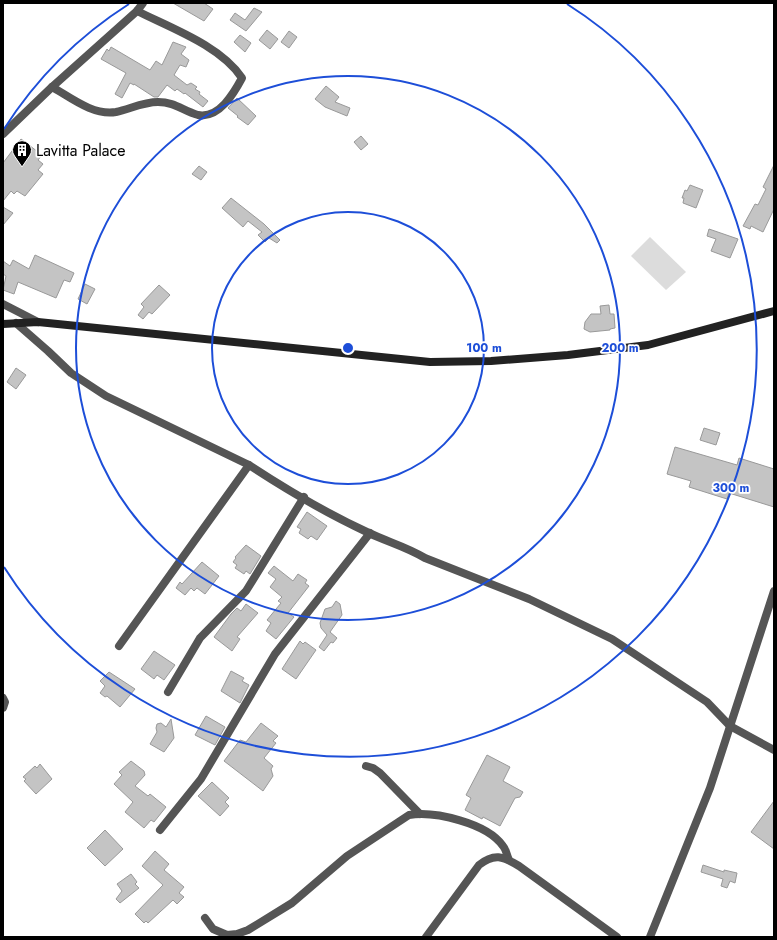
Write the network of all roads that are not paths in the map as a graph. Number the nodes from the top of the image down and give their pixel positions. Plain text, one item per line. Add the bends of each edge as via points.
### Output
1 (143, 3) edge
2 (137, 11) junction
3 (52, 87) junction
4 (3, 134) edge
5 (3, 304) edge
6 (774, 311) edge
7 (38, 322) junction
8 (16, 323) junction
9 (3, 324) edge
10 (249, 464) junction
11 (304, 497) junction
12 (370, 534) junction
13 (774, 591) edge
14 (119, 646) dead end
15 (168, 692) dead end
16 (3, 698) edge
17 (3, 708) edge
18 (730, 726) junction
19 (774, 750) edge
20 (366, 766) dead end
21 (420, 814) junction
22 (160, 830) dead end
23 (509, 860) junction
24 (206, 918) dead end
25 (426, 937) edge
26 (618, 937) edge
27 (650, 937) edge

1 - 2 street
2 - 3 street
2 - 3 street via 199,42 226,59 236,69 242,78 217,111 198,115 170,103 156,102 115,112 104,112 89,108
3 - 4 street
5 - 7 street
6 - 7 street via 648,345 491,361 430,362
7 - 8 street
8 - 9 street
8 - 10 street via 70,373 106,396
10 - 11 street
10 - 14 street
11 - 12 street
11 - 15 street via 246,591 200,638
12 - 18 street via 528,599 606,636 707,702
12 - 22 street via 275,654 201,779
13 - 18 street
16 - 17 street
18 - 19 street
18 - 27 street via 710,788
20 - 21 street via 380,773
21 - 23 street via 454,818 493,836 504,846
21 - 24 street via 409,816 353,852 292,903 248,930 227,935 213,928
23 - 25 street via 488,858 479,865
23 - 26 street

